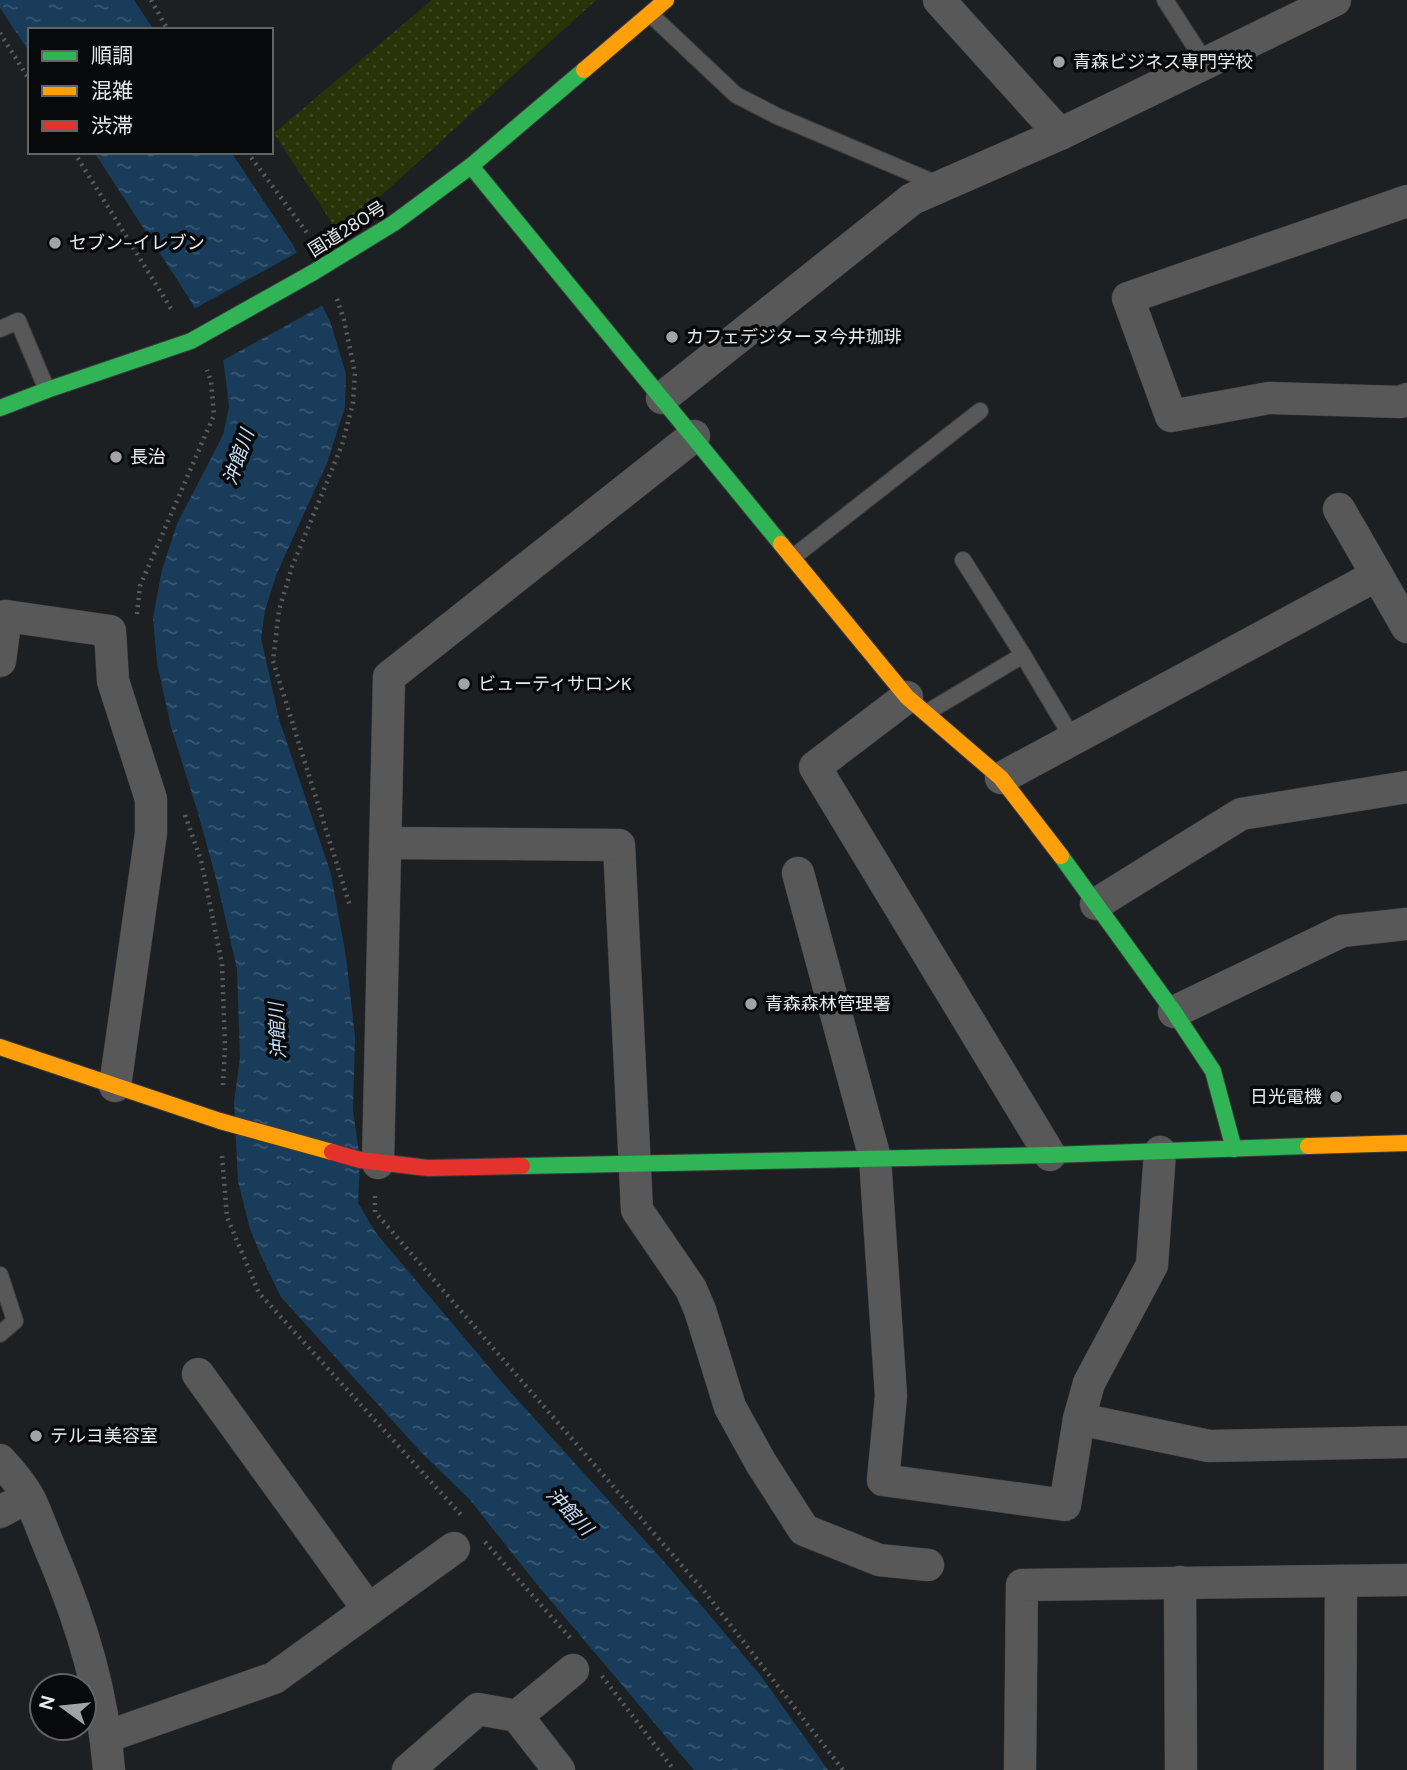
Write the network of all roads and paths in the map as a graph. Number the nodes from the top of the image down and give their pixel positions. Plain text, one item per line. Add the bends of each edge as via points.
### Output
1 (151, 0) edge
2 (666, 0) edge
3 (939, 0) edge
4 (1165, 0) edge
5 (1335, 0) edge
6 (650, 14) junction
7 (167, 28) edge
8 (0, 33) edge
9 (1205, 62) junction
10 (28, 78) edge
11 (1060, 134) junction
12 (75, 154) edge
13 (248, 154) edge
14 (471, 166) junction
15 (941, 186) junction
16 (1407, 201) edge
17 (311, 238) dead end
18 (0, 329) edge
19 (196, 337) junction
20 (47, 390) junction
21 (662, 398) junction
22 (1407, 399) edge
23 (0, 408) edge
24 (980, 411) dead end
25 (694, 436) junction
26 (1339, 509) dead end
27 (792, 558) junction
28 (963, 559) dead end
29 (1377, 575) junction
30 (3, 616) edge
31 (137, 619) dead end
32 (1407, 628) edge
33 (1023, 654) junction
34 (0, 661) edge
35 (916, 705) junction
36 (1073, 740) junction
37 (1001, 778) junction
38 (1407, 788) edge
39 (183, 811) dead end
40 (386, 843) junction
41 (798, 873) dead end
42 (1097, 904) junction
43 (1407, 923) edge
44 (1174, 1012) junction
45 (0, 1047) edge
46 (115, 1086) junction
47 (225, 1122) junction
48 (1407, 1143) edge
49 (1234, 1149) junction
50 (1160, 1152) junction
51 (1050, 1155) junction
52 (876, 1158) junction
53 (636, 1163) junction
54 (371, 1169) junction
55 (0, 1275) edge
56 (0, 1334) edge
57 (198, 1374) dead end
58 (1079, 1419) junction
59 (1407, 1442) edge
60 (0, 1460) edge
61 (28, 1497) junction
62 (0, 1512) edge
63 (461, 1535) joint
64 (485, 1541) dead end
65 (928, 1565) dead end
66 (1341, 1580) junction
67 (1407, 1580) edge
68 (1180, 1582) junction
69 (368, 1609) junction
70 (583, 1663) junction
71 (517, 1716) junction
72 (106, 1737) junction
73 (109, 1770) edge
74 (408, 1770) edge
75 (559, 1770) edge
76 (674, 1770) edge
77 (844, 1770) edge
78 (1020, 1770) edge
79 (1181, 1770) edge
80 (1340, 1770) edge

1 - 7 path
2 - 6 main road, 国道280号
3 - 11 street
4 - 9 lane
5 - 9 street
6 - 14 main road, 国道280号
6 - 15 lane via 736,95
8 - 10 path
9 - 11 street
11 - 15 street
12 - 19 path
13 - 17 path
14 - 19 main road, 国道280号 via 394,223
14 - 21 main road
15 - 21 street via 912,199
16 - 22 street via 1128,298 1171,416 1269,398
18 - 20 lane via 18,321
19 - 20 main road, 国道280号
19 - 31 path via 211,381 214,415 140,586
20 - 23 main road, 国道280号
21 - 25 main road
24 - 27 lane
25 - 27 main road
25 - 40 street via 389,677
26 - 29 street
27 - 35 main road
28 - 33 lane
29 - 32 street
29 - 36 street
30 - 34 street
30 - 46 street via 110,631 113,681 151,799 151,833
33 - 35 lane
33 - 36 lane
35 - 37 main road
35 - 51 street via 815,766
36 - 37 street
37 - 42 main road
38 - 42 street via 1241,814
39 - 47 path via 201,860 222,964
40 - 53 street via 619,845
40 - 54 street
41 - 52 street
42 - 44 main road
43 - 44 street via 1342,931
44 - 49 main road via 1213,1070
45 - 46 main road
46 - 47 main road
47 - 54 main road
47 - 63 path via 227,1217 259,1293
48 - 49 main road
49 - 50 main road
50 - 51 main road
50 - 58 street via 1152,1265 1089,1383
51 - 52 main road
52 - 53 main road
52 - 58 street via 891,1396 883,1480 1065,1504
53 - 54 main road
53 - 65 street via 637,1210 691,1289 730,1407 804,1530 879,1560
54 - 77 path via 375,1212 704,1591
55 - 56 lane via 15,1321
57 - 69 street
58 - 59 street via 1209,1446
60 - 61 street
61 - 62 street
61 - 72 street via 83,1634
63 - 69 street
64 - 70 path
66 - 67 street
66 - 68 street
66 - 80 street
68 - 78 street via 1022,1585
68 - 79 street
69 - 72 street via 274,1678
70 - 71 street
70 - 76 path
71 - 74 street via 478,1709
71 - 75 street
72 - 73 street

